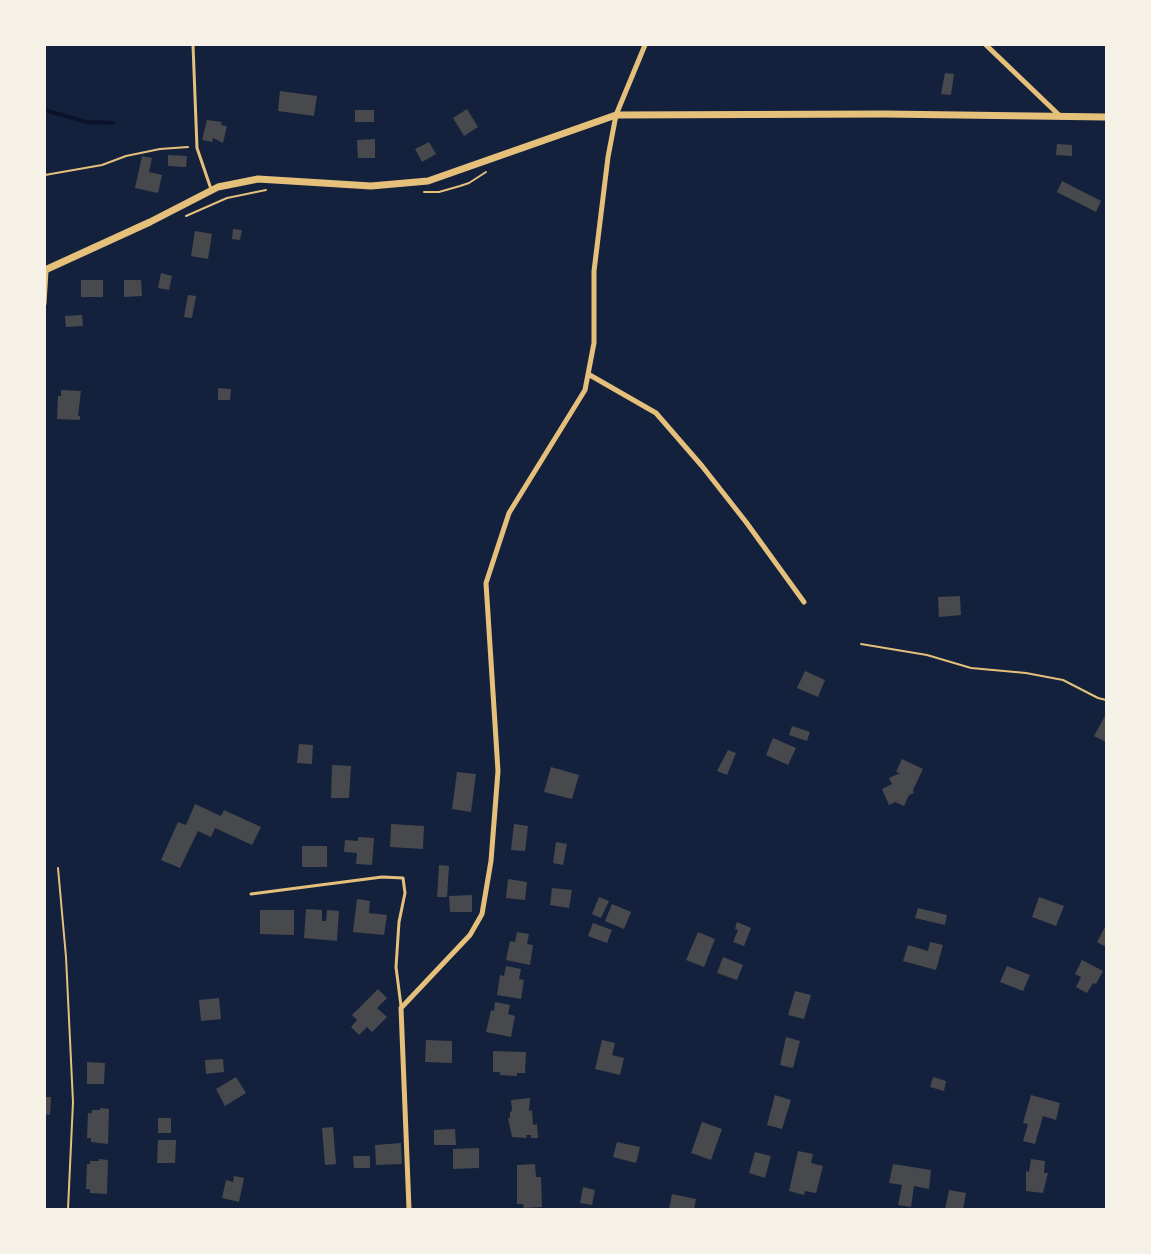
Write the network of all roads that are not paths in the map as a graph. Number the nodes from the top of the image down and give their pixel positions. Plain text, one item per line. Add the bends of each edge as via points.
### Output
1 (193, 45) edge
2 (645, 45) edge
3 (986, 45) edge
4 (616, 115) junction
5 (1060, 116) junction
6 (1106, 117) edge
7 (212, 191) junction
8 (46, 269) edge
9 (45, 304) edge
10 (588, 374) junction
11 (804, 602) dead end
12 (251, 894) dead end
13 (401, 1008) junction
14 (409, 1209) edge

1 - 7 lane via 197,148
2 - 4 street
3 - 5 street
4 - 5 street
4 - 7 street via 428,181 371,186 258,179
4 - 10 street via 594,271 594,343
5 - 6 street
7 - 8 street
8 - 9 lane
10 - 11 street via 656,413 724,494
10 - 13 street via 585,390 509,513 486,583 498,771 491,861 482,914 470,934
12 - 13 lane via 382,877 403,878 405,893 396,967
13 - 14 street

